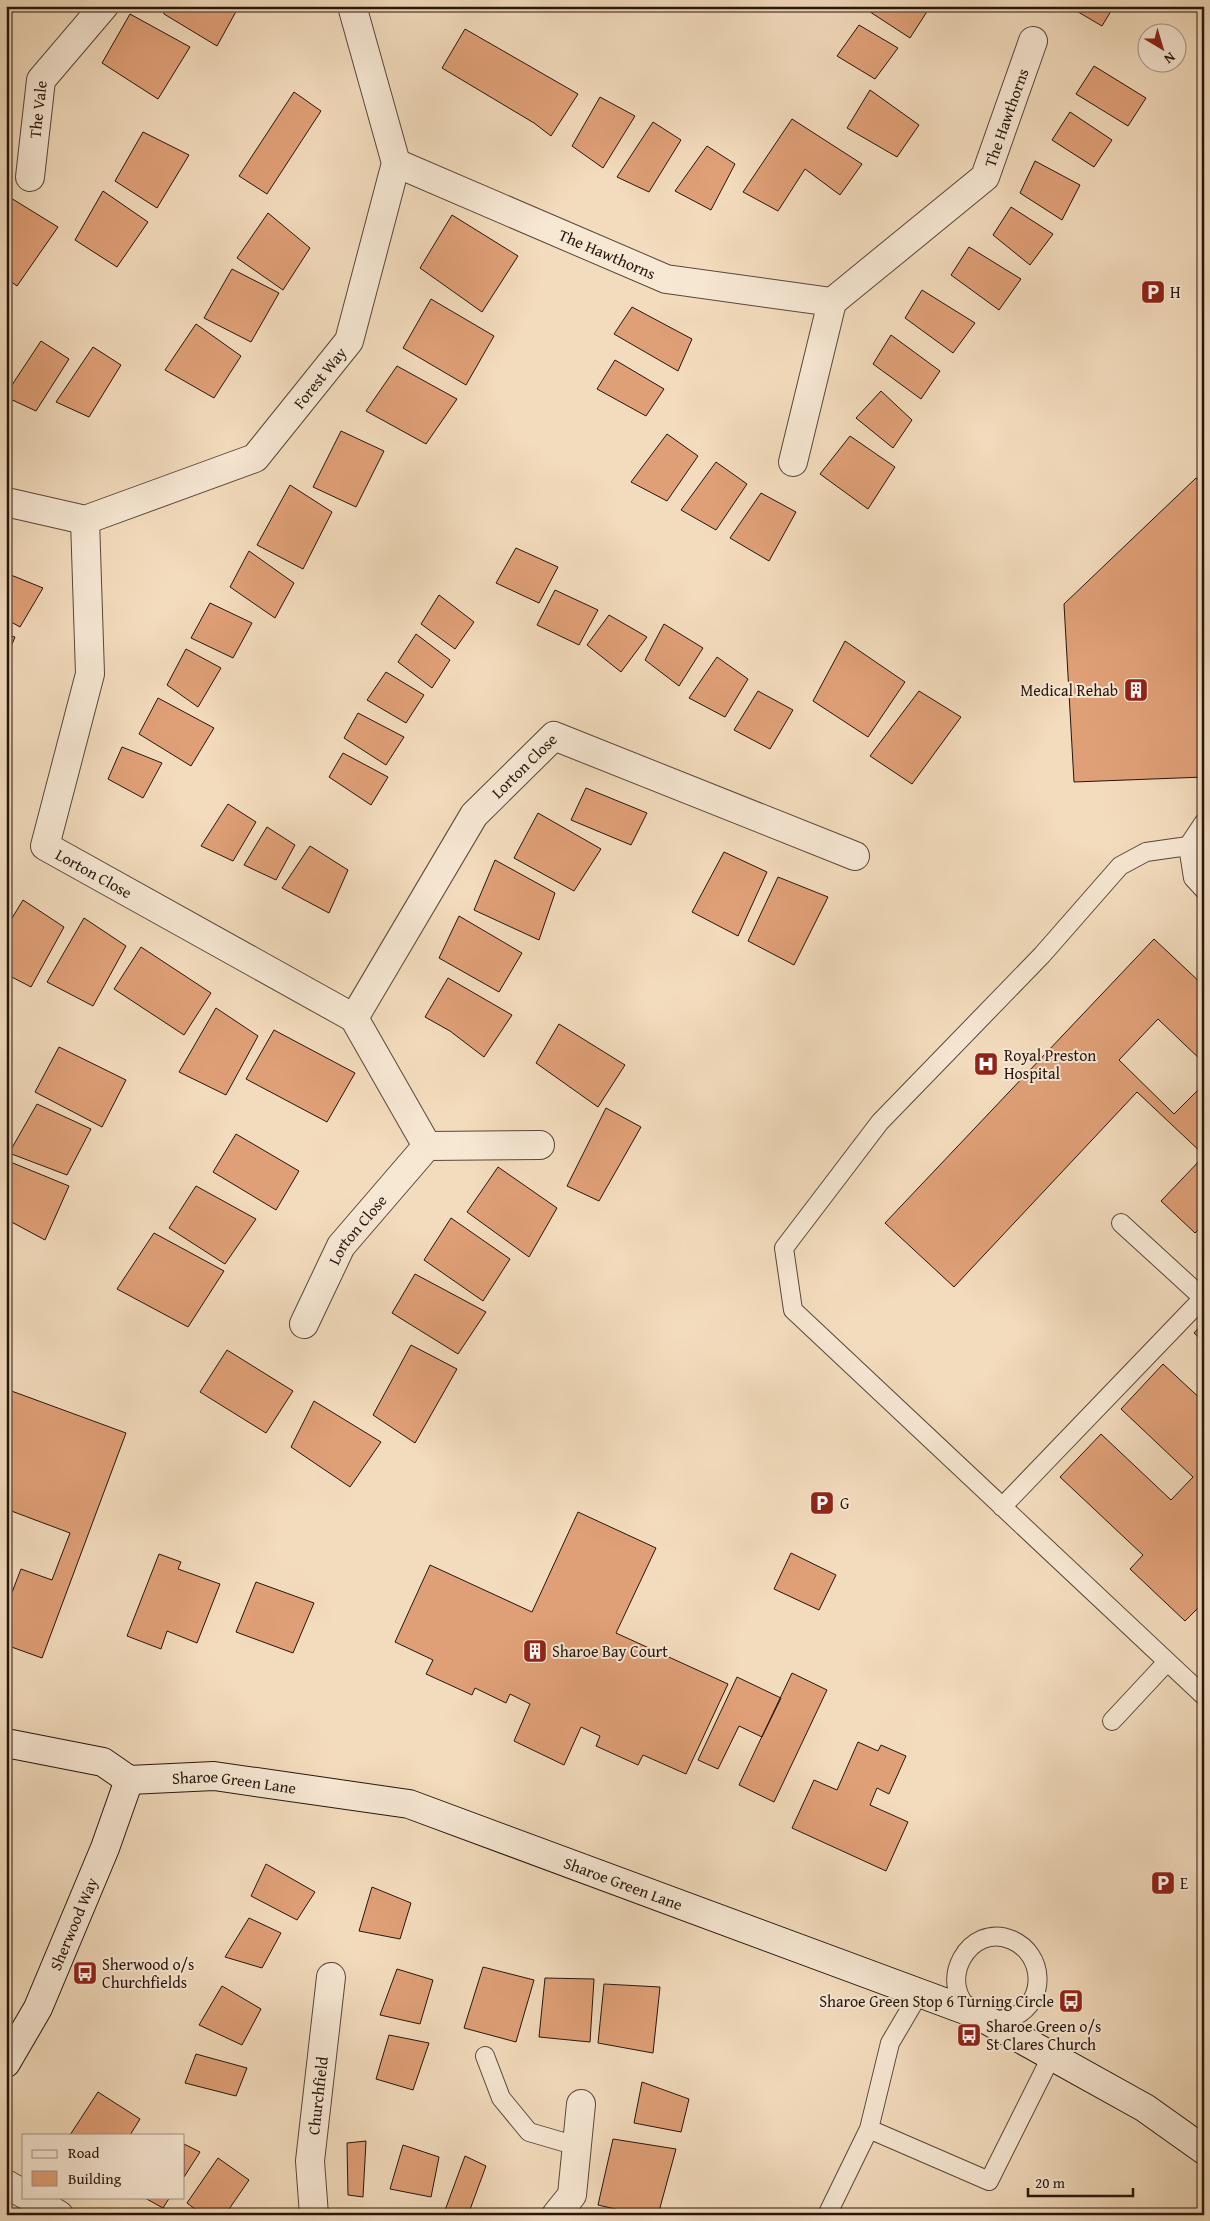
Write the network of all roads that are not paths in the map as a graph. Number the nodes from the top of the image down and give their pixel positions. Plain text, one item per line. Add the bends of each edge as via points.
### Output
1 (104, 6) edge
2 (352, 6) edge
3 (1033, 41) dead end
4 (396, 163) junction
5 (30, 177) dead end
6 (832, 302) junction
7 (793, 462) dead end
8 (6, 502) edge
9 (85, 520) junction
10 (1204, 822) edge
11 (1196, 846) edge
12 (855, 856) dead end
13 (1204, 890) edge
14 (354, 1018) junction
15 (540, 1145) dead end
16 (427, 1146) junction
17 (1121, 1223) dead end
18 (304, 1324) dead end
19 (1002, 1507) junction
20 (1167, 1662) junction
21 (1204, 1696) edge
22 (1112, 1721) dead end
23 (6, 1743) edge
24 (129, 1780) junction
25 (331, 1977) dead end
26 (920, 1992) junction
27 (982, 2017) junction
28 (1052, 2055) junction
29 (484, 2056) dead end
30 (6, 2062) edge
31 (581, 2104) dead end
32 (869, 2129) junction
33 (577, 2146) junction
34 (1204, 2150) edge
35 (6, 2184) edge
36 (22, 2193) edge
37 (31, 2198) edge
38 (59, 2215) edge
39 (314, 2215) edge
40 (556, 2215) edge
41 (827, 2215) edge

1 - 5 street, The Vale via 41,80
2 - 4 street
3 - 6 street, The Hawthorns via 985,177
4 - 6 street, The Hawthorns via 666,279
4 - 9 street, Forest Way via 349,341 255,458
6 - 7 street
8 - 9 street
9 - 14 street, Lorton Close via 90,674 44,846
10 - 11 lane
11 - 13 lane via 1193,878
11 - 19 lane via 1146,852 1120,866 1042,955 880,1122 784,1248 793,1310
12 - 14 street, Lorton Close via 554,736 474,815
14 - 16 street
15 - 16 street
16 - 18 street, Lorton Close via 341,1246
17 - 19 lane via 1203,1298
19 - 20 lane
20 - 21 lane
20 - 22 lane
23 - 24 street via 103,1762
24 - 26 street, Sharoe Green Lane via 214,1776 409,1804
24 - 30 street, Sherwood Way via 105,1848 38,2008
25 - 39 street, Churchfield via 310,2161
26 - 27 street, Sharoe Green Lane
26 - 32 lane via 890,2043
27 - 27 lane via 965,2006 958,1994 956,1967 962,1955 984,1939 1011,1940 1032,1956 1038,1983 1034,1996 1015,2016 1002,2020
27 - 28 street, Sharoe Green Lane
28 - 32 lane via 989,2181
28 - 34 street, Sharoe Green Lane via 1145,2108
29 - 33 lane via 502,2098 529,2132
31 - 33 street
32 - 41 lane
33 - 40 street via 572,2195
35 - 36 street
37 - 38 street

